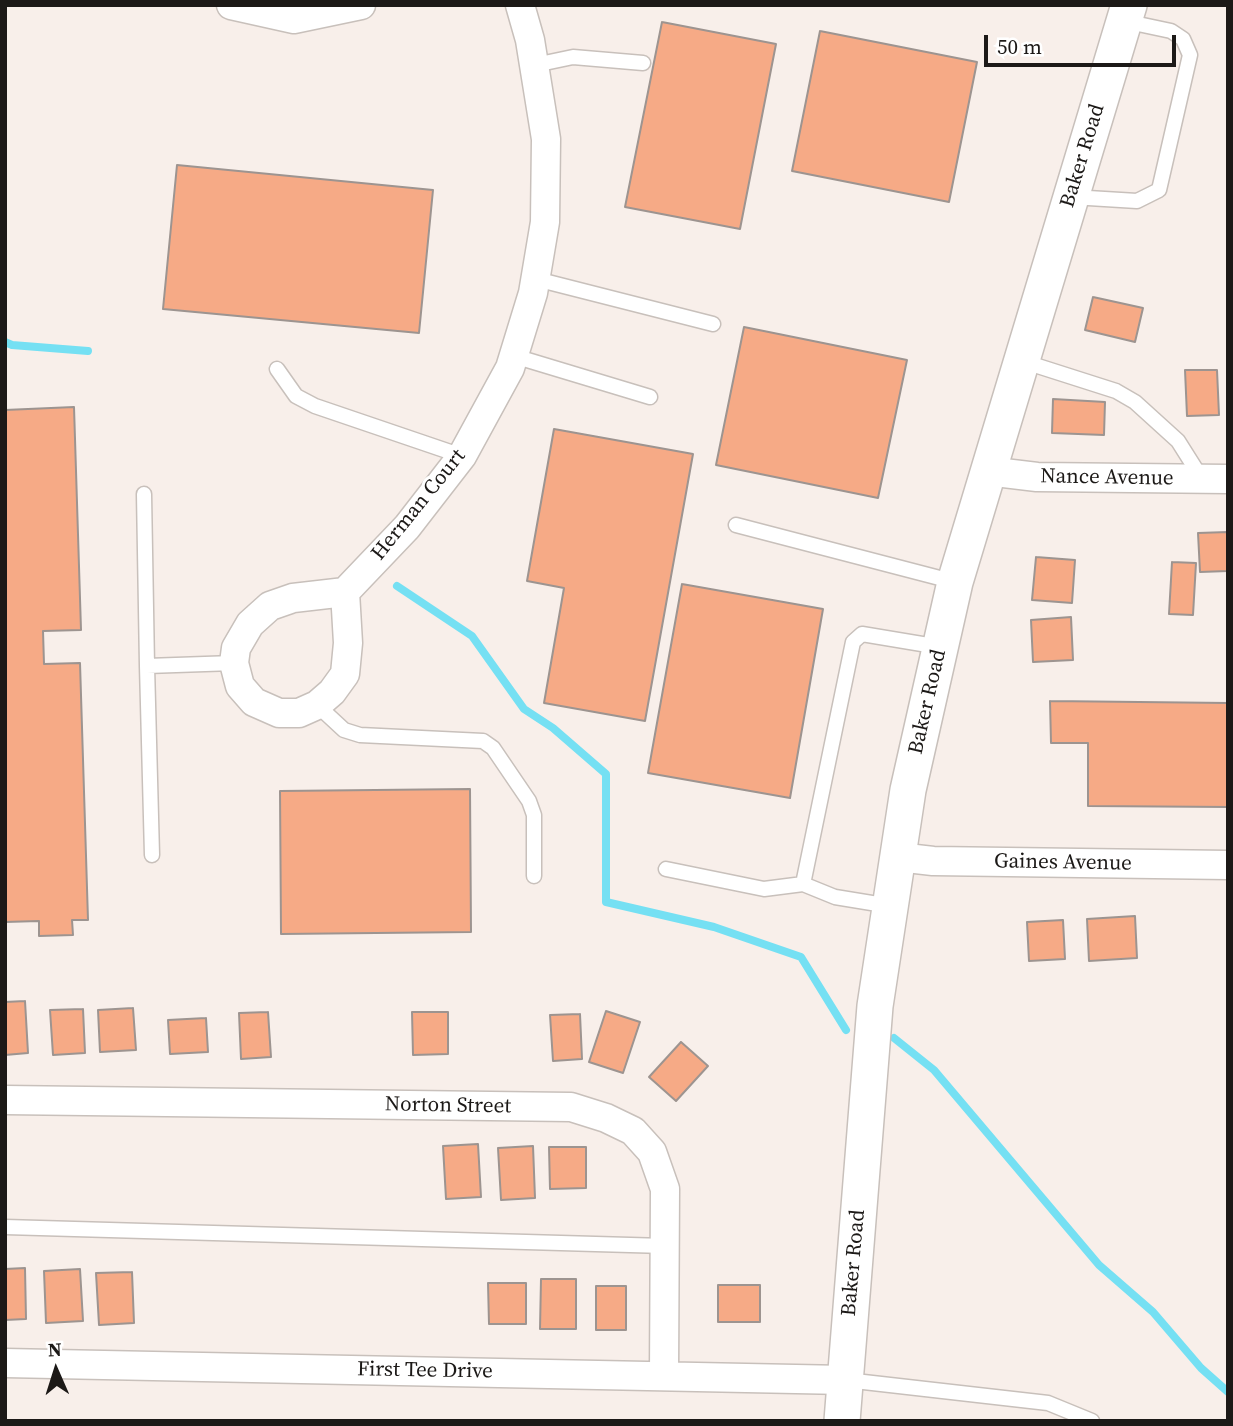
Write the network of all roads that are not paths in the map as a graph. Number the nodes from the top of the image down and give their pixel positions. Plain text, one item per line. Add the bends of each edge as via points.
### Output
1 (231, 5) edge
2 (361, 5) edge
3 (520, 5) edge
4 (1127, 13) edge
5 (643, 63) dead end
6 (534, 65) junction
7 (1070, 196) junction
8 (536, 279) junction
9 (713, 324) dead end
10 (514, 356) junction
11 (1020, 361) junction
12 (277, 369) dead end
13 (650, 397) dead end
14 (461, 456) junction
15 (987, 471) junction
16 (1215, 479) edge
17 (144, 494) dead end
18 (736, 525) dead end
19 (955, 582) junction
20 (345, 592) junction
21 (940, 647) junction
22 (233, 663) junction
23 (147, 666) junction
24 (317, 705) junction
25 (152, 855) dead end
26 (898, 857) junction
27 (1228, 865) edge
28 (666, 869) dead end
29 (534, 876) dead end
30 (803, 884) junction
31 (890, 906) junction
32 (5, 1100) edge
33 (5, 1227) edge
34 (665, 1246) junction
35 (5, 1363) edge
36 (664, 1375) junction
37 (845, 1380) junction
38 (842, 1421) edge
39 (1092, 1421) edge

1 - 2 street via 294,19
3 - 6 street, Herman Court
4 - 7 street, Baker Road
4 - 7 lane via 1183,39 1190,55 1159,190 1136,201
5 - 6 lane via 573,57
6 - 8 street, Herman Court via 546,139 545,222
7 - 11 street, Baker Road
8 - 9 lane
8 - 10 street, Herman Court
10 - 13 lane
10 - 14 street, Herman Court
11 - 15 street, Baker Road
11 - 16 lane via 1116,391 1135,402
12 - 14 lane via 296,396 315,406
14 - 20 street, Herman Court via 407,527
15 - 16 street, Nance Avenue via 1037,477
15 - 19 street, Baker Road
17 - 23 lane
18 - 19 lane
19 - 21 street, Baker Road
20 - 22 street via 293,598 270,606 250,624
20 - 24 street via 345,674
21 - 26 street, Baker Road
21 - 30 lane via 862,634 853,642
22 - 23 lane
22 - 24 street via 240,686 254,702 279,713 299,713
23 - 25 lane
24 - 29 lane via 344,730 360,735 483,741 493,748 534,815
26 - 27 street, Gaines Avenue
26 - 31 street, Baker Road
28 - 30 lane via 764,889
30 - 31 lane via 835,897
31 - 37 street, Baker Road via 875,1006
32 - 34 street, Norton Street via 571,1107 634,1131 652,1152 665,1189
33 - 34 lane
34 - 36 street, Norton Street
35 - 36 street, First Tee Drive
36 - 37 street, First Tee Drive
37 - 38 street, Baker Road
37 - 39 lane via 1048,1403

